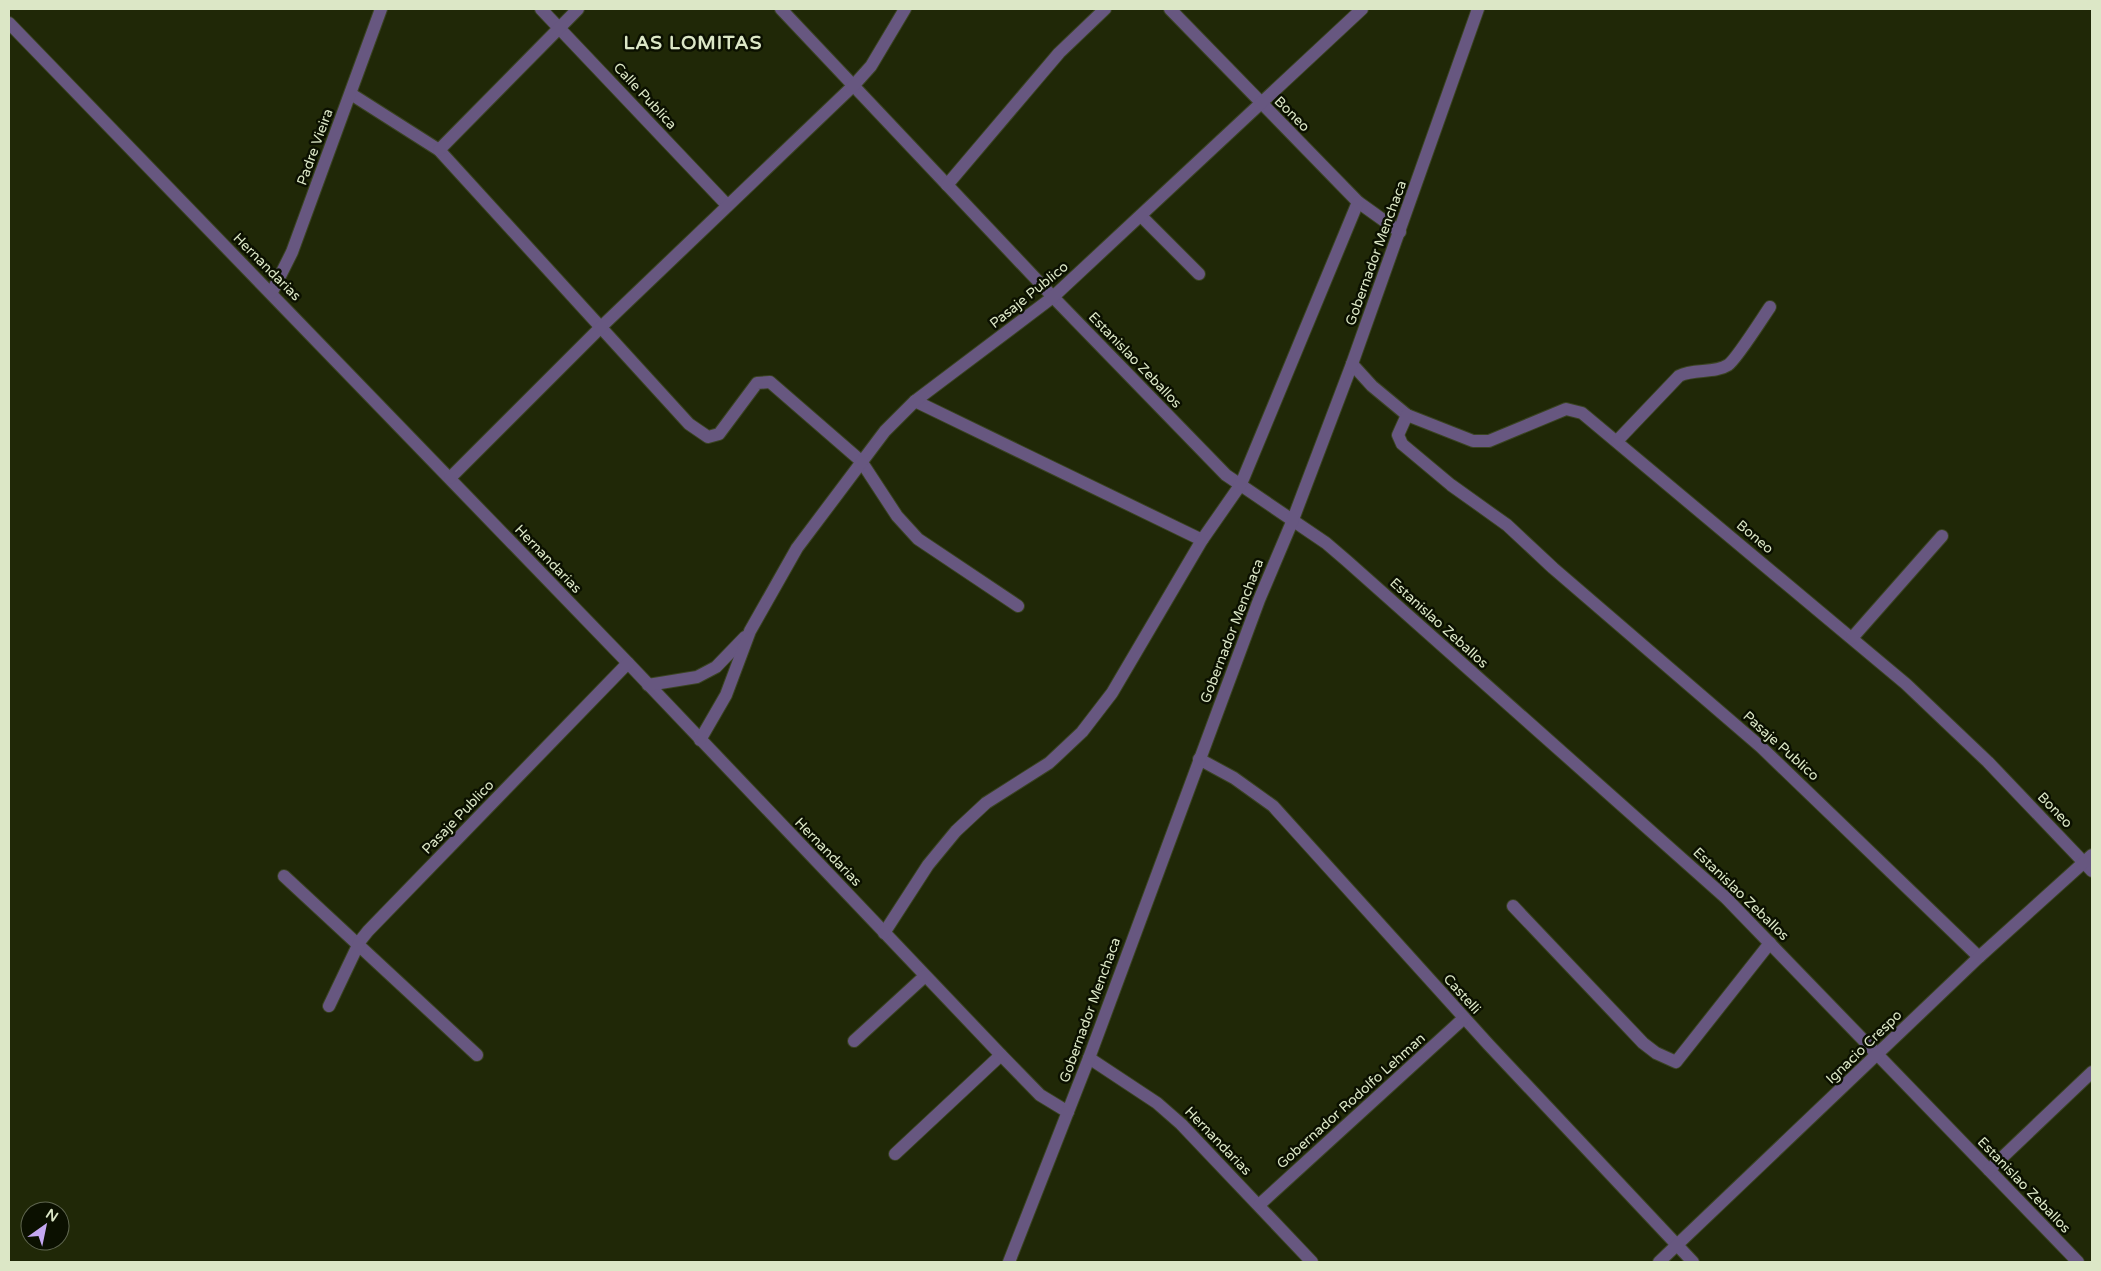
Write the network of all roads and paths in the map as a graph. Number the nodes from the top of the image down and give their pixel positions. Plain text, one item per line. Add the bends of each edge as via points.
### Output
1 (381, 9) edge
2 (541, 9) edge
3 (578, 9) edge
4 (782, 9) edge
5 (905, 9) edge
6 (1105, 9) edge
7 (1170, 9) edge
8 (1362, 9) edge
9 (1478, 9) edge
10 (9, 23) edge
11 (560, 27) junction
12 (854, 85) junction
13 (350, 94) junction
14 (1261, 105) junction
15 (439, 150) junction
16 (947, 185) junction
17 (1358, 202) junction
18 (727, 205) junction
19 (1141, 216) junction
20 (1400, 232) junction
21 (1199, 274) dead end
22 (272, 292) junction
23 (1053, 298) junction
24 (1770, 307) dead end
25 (600, 328) junction
26 (1352, 364) junction
27 (916, 401) junction
28 (1407, 415) junction
29 (1617, 441) junction
30 (861, 460) junction
31 (450, 478) junction
32 (1241, 484) junction
33 (1292, 522) junction
34 (1942, 536) dead end
35 (1202, 540) junction
36 (1018, 606) dead end
37 (750, 631) junction
38 (1852, 638) junction
39 (628, 663) junction
40 (648, 685) junction
41 (700, 740) junction
42 (1199, 759) junction
43 (2090, 863) edge
44 (284, 876) dead end
45 (1513, 906) dead end
46 (884, 933) junction
47 (1770, 943) junction
48 (358, 944) junction
49 (1979, 958) junction
50 (925, 976) junction
51 (329, 1006) dead end
52 (1464, 1018) junction
53 (854, 1040) dead end
54 (1878, 1054) junction
55 (477, 1055) dead end
56 (1001, 1056) junction
57 (1089, 1058) junction
58 (2092, 1072) edge
59 (1068, 1112) junction
60 (895, 1154) dead end
61 (1989, 1170) junction
62 (1259, 1205) junction
63 (1677, 1245) junction
64 (1009, 1262) edge
65 (1312, 1262) edge
66 (1659, 1262) edge
67 (1693, 1262) edge
68 (2078, 1262) edge

1 - 13 street, Padre Vieira
2 - 11 street, Calle Publica
3 - 11 street
4 - 12 street, Estanislao Zeballos
5 - 12 street via 871,66
6 - 16 street via 1059,53
7 - 14 street, Boneo
8 - 14 street, Pasaje Publico
9 - 20 street, Gobernador Menchaca
10 - 22 street, Hernandarias
11 - 15 street
11 - 18 street, Calle Publica
12 - 16 street, Estanislao Zeballos
12 - 18 street
13 - 15 street
13 - 22 street, Padre Vieira via 292,252
14 - 17 street, Boneo
14 - 19 street, Pasaje Publico
15 - 25 street
16 - 23 street, Estanislao Zeballos
17 - 20 street, Boneo
17 - 32 street
18 - 25 street
19 - 21 street
19 - 23 street, Pasaje Publico
20 - 26 street, Gobernador Menchaca
22 - 31 street, Hernandarias
23 - 27 street, Pasaje Publico
23 - 32 street, Estanislao Zeballos via 1226,474
24 - 29 street via 1729,364 1679,376
25 - 30 street via 689,424 708,437 719,434 757,383 770,382
25 - 31 street
26 - 28 street, Boneo via 1372,386
26 - 33 street, Gobernador Menchaca
27 - 30 street, Pasaje Publico via 885,430
27 - 35 street
28 - 29 street, Boneo via 1481,443 1566,409 1575,410
28 - 49 street, Pasaje Publico via 1398,435 1402,444 1451,485 1507,525 1793,776
29 - 38 street, Boneo
30 - 36 street via 897,516 918,539
30 - 37 street, Pasaje Publico via 797,548
31 - 39 street, Hernandarias
32 - 33 street, Estanislao Zeballos
32 - 35 street
33 - 42 street, Gobernador Menchaca
33 - 47 street, Estanislao Zeballos via 1326,543 1347,561 1712,884
34 - 38 street
35 - 46 street via 1112,693 1082,732 1048,763 986,803 956,831 928,865
37 - 40 street, Pasaje Publico via 716,667 703,674
37 - 41 street, Pasaje Publico via 726,695
38 - 43 street, Boneo via 1936,712
39 - 40 street, Hernandarias
39 - 48 street, Pasaje Publico
40 - 41 street, Hernandarias
41 - 46 street, Hernandarias
42 - 52 street, Castelli via 1234,778 1273,806
42 - 57 street, Gobernador Menchaca
43 - 49 street, Ignacio Crespo
44 - 48 street
45 - 47 street via 1643,1043 1676,1062
46 - 50 street, Hernandarias
47 - 54 street, Estanislao Zeballos
48 - 51 street, Pasaje Publico
48 - 55 street
49 - 54 street, Ignacio Crespo
50 - 53 street
50 - 56 street, Hernandarias
52 - 62 street, Gobernador Rodolfo Lehman
52 - 63 street, Castelli
54 - 61 street, Estanislao Zeballos
54 - 63 street, Ignacio Crespo
56 - 59 street, Hernandarias via 1040,1094
56 - 60 street
57 - 59 street, Gobernador Menchaca
57 - 62 street, Hernandarias via 1157,1103
58 - 61 street
59 - 64 street, Gobernador Menchaca
61 - 68 street, Estanislao Zeballos
62 - 65 street, Hernandarias
63 - 66 street, Ignacio Crespo
63 - 67 street, Castelli

